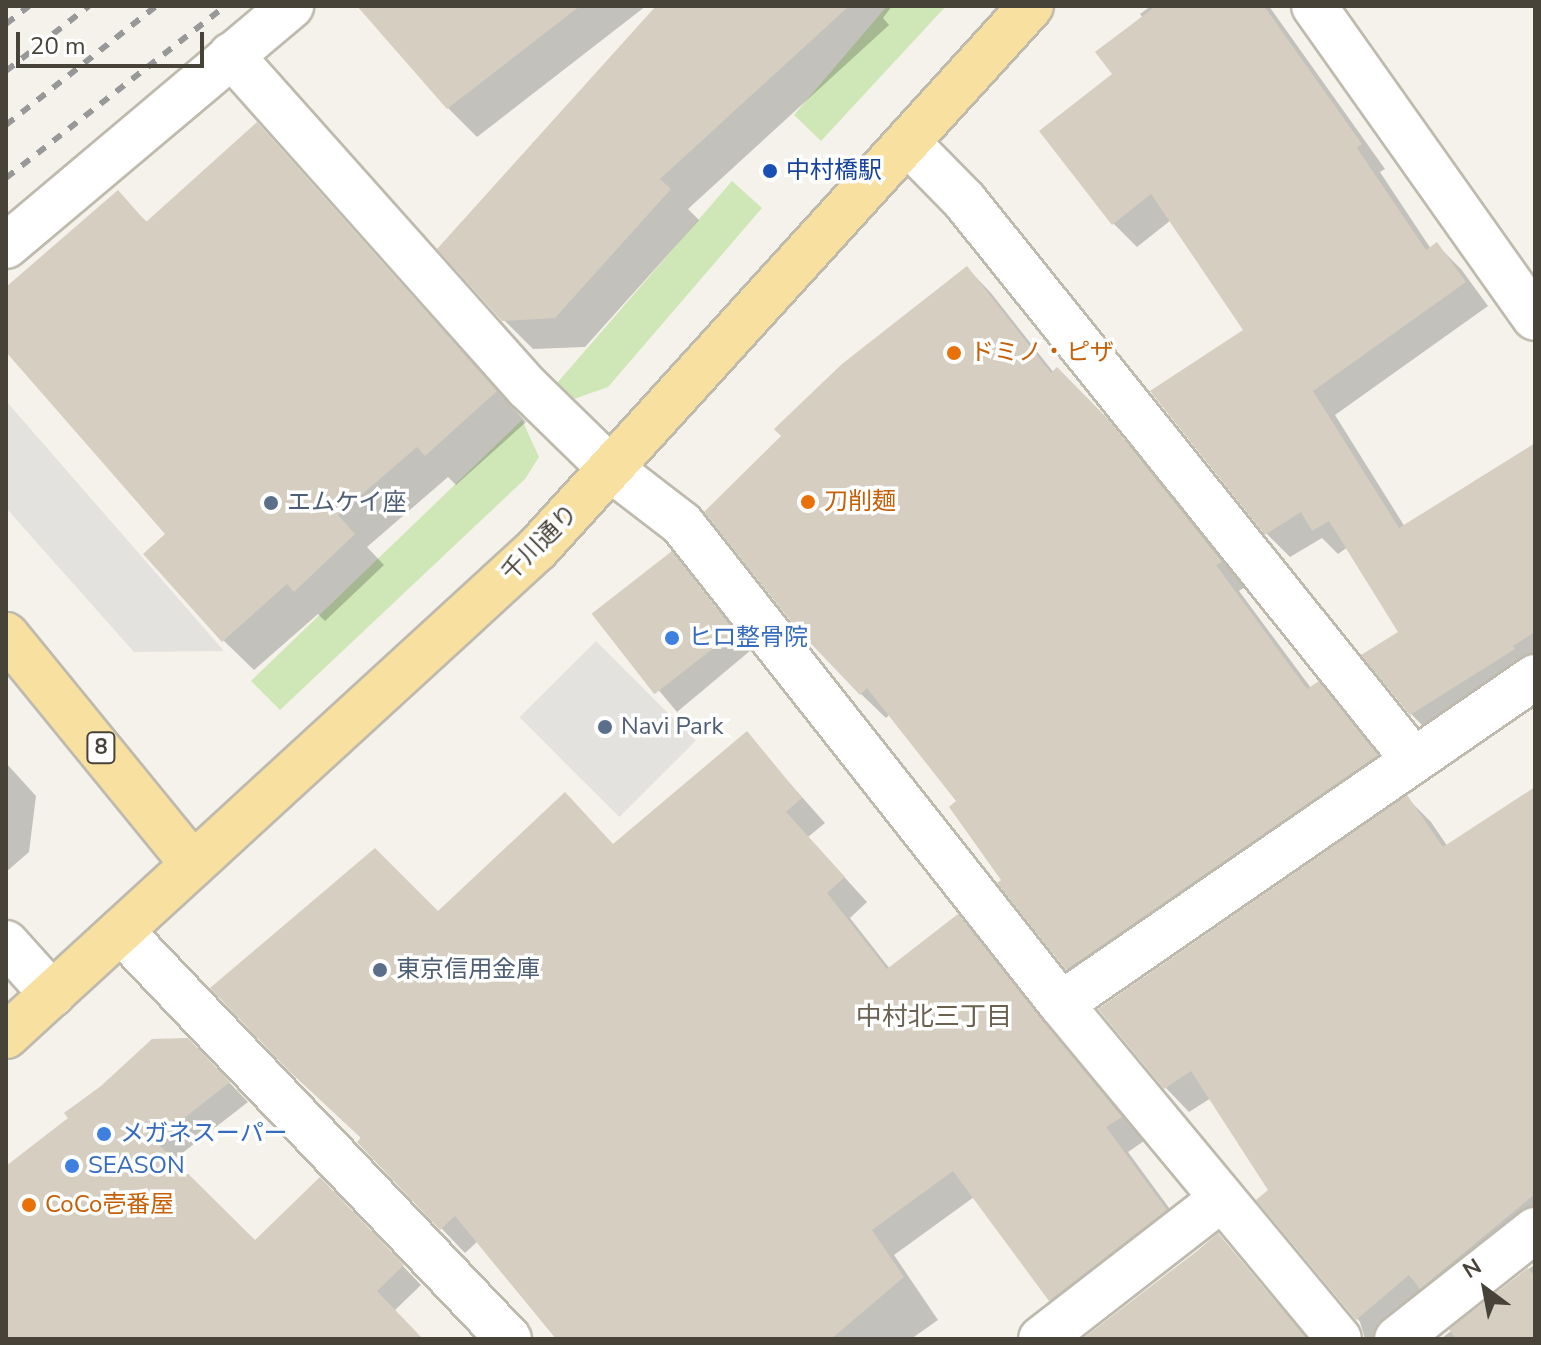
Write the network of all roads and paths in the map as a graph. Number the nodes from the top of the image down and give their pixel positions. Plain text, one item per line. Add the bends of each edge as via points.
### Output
1 (291, 6) edge
2 (1031, 6) edge
3 (1314, 6) edge
4 (231, 55) junction
5 (909, 144) junction
6 (6, 246) edge
7 (1535, 318) edge
8 (612, 470) junction
9 (6, 635) edge
10 (1535, 677) edge
11 (1413, 759) junction
12 (193, 864) junction
13 (121, 931) junction
14 (6, 943) edge
15 (52, 994) junction
16 (1061, 1004) junction
17 (6, 1036) edge
18 (1220, 1200) junction
19 (1535, 1230) edge
20 (509, 1339) edge
21 (1041, 1339) edge
22 (1339, 1339) edge
23 (1397, 1339) edge

1 - 4 street
2 - 5 main road, 千川通り
3 - 7 street
4 - 6 street
4 - 8 street via 528,388
5 - 8 main road, 千川通り
5 - 11 street via 964,200
8 - 12 main road, 千川通り via 537,549
8 - 16 street via 682,524
9 - 12 main road, 8
10 - 11 street
11 - 16 street
12 - 13 main road, 千川通り
13 - 15 main road, 千川通り
13 - 20 street
14 - 15 street
15 - 17 main road, 千川通り
16 - 18 street
18 - 21 street
18 - 22 street
19 - 23 street

